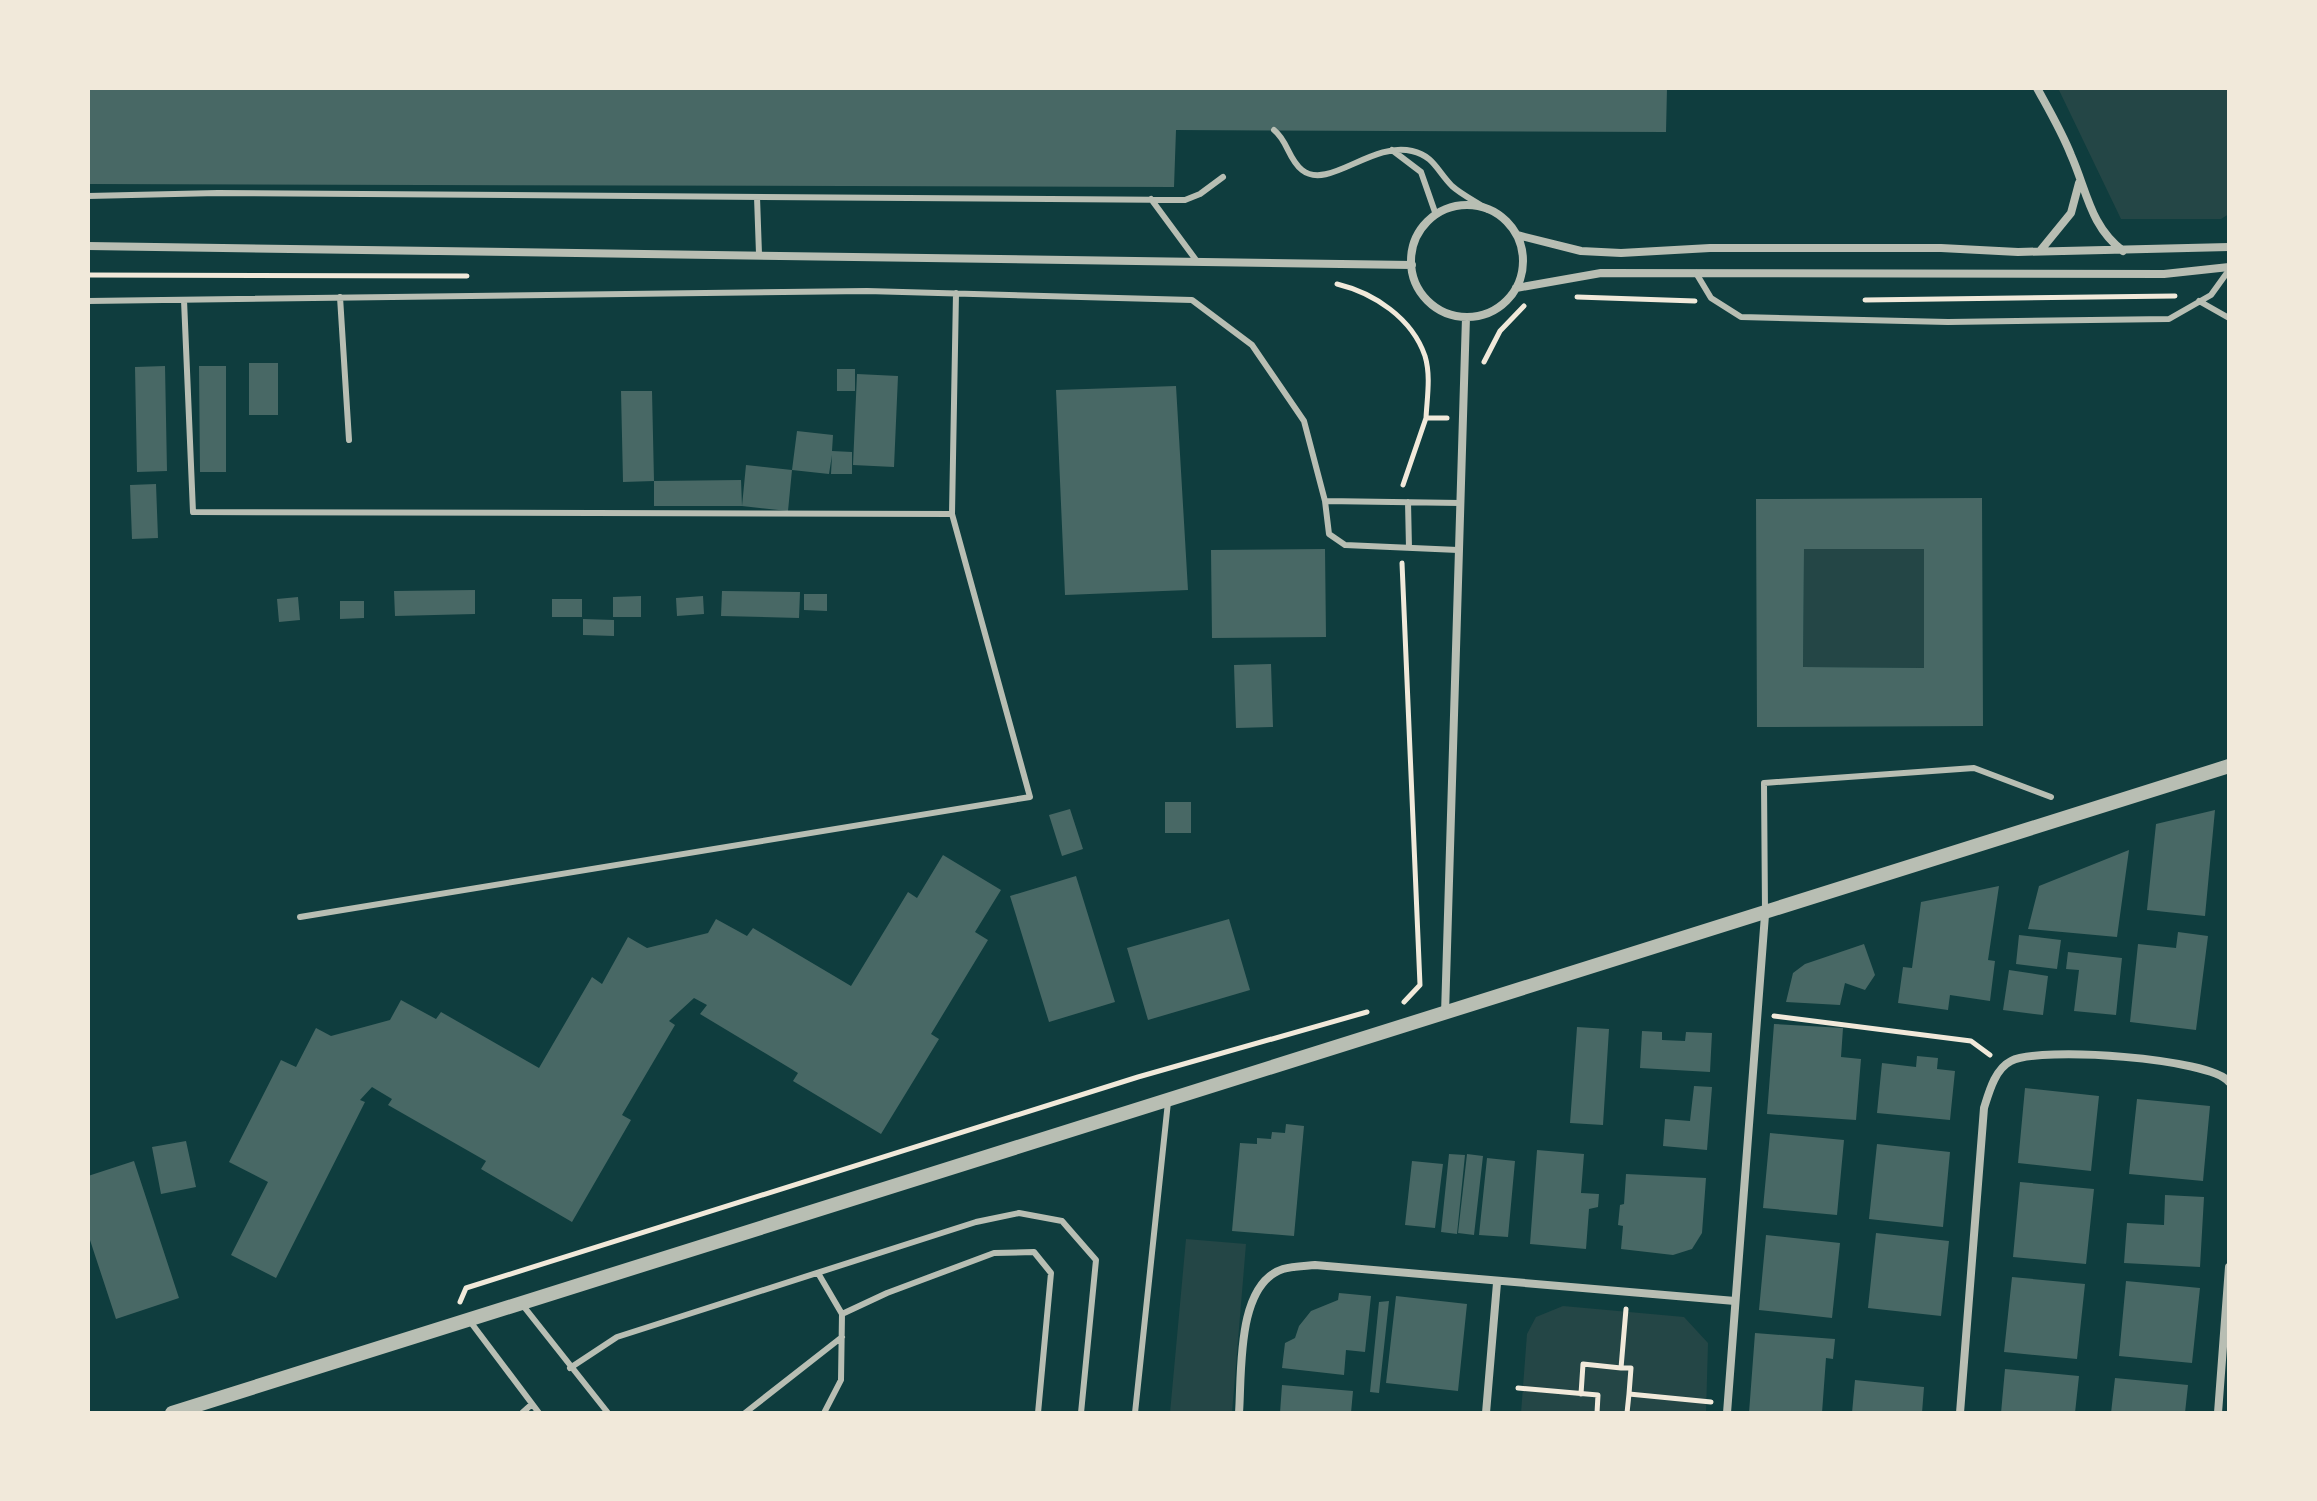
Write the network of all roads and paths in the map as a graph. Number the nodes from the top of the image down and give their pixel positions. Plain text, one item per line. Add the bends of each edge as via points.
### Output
1 (2037, 88) edge
2 (1274, 130) dead end
3 (1392, 150) junction
4 (1223, 177) dead end
5 (2079, 182) junction
6 (88, 196) edge
7 (757, 197) junction
8 (1151, 199) junction
9 (1488, 210) junction
10 (1436, 215) junction
11 (1517, 235) junction
12 (88, 246) edge
13 (2229, 247) edge
14 (2040, 251) junction
15 (2124, 251) junction
16 (759, 254) junction
17 (1196, 260) junction
18 (1412, 265) junction
19 (2229, 269) edge
20 (1696, 273) junction
21 (1516, 288) junction
22 (956, 293) junction
23 (340, 297) junction
24 (184, 300) junction
25 (88, 301) edge
26 (2199, 301) junction
27 (1466, 317) junction
28 (2229, 318) edge
29 (1426, 418) dead end
30 (349, 440) dead end
31 (1400, 493) dead end
32 (1325, 501) junction
33 (1408, 502) junction
34 (1460, 503) junction
35 (952, 514) junction
36 (1409, 548) junction
37 (1458, 550) junction
38 (1402, 558) dead end
39 (2229, 766) edge
40 (2051, 797) dead end
41 (1765, 915) junction
42 (300, 917) dead end
43 (1390, 1006) dead end
44 (1375, 1010) dead end
45 (1445, 1014) junction
46 (1757, 1014) junction
47 (2004, 1066) junction
48 (2229, 1082) edge
49 (1168, 1102) junction
50 (2229, 1267) edge
51 (818, 1273) junction
52 (1497, 1283) junction
53 (1735, 1301) junction
54 (521, 1303) junction
55 (458, 1305) dead end
56 (1626, 1306) dead end
57 (842, 1314) junction
58 (469, 1320) junction
59 (842, 1337) junction
60 (570, 1368) junction
61 (1621, 1368) junction
62 (1518, 1388) dead end
63 (1581, 1394) junction
64 (1629, 1394) junction
65 (1711, 1402) dead end
66 (532, 1404) junction
67 (172, 1413) edge
68 (522, 1413) edge
69 (539, 1413) edge
70 (608, 1413) edge
71 (745, 1413) edge
72 (824, 1413) edge
73 (1038, 1413) edge
74 (1081, 1413) edge
75 (1135, 1413) edge
76 (1239, 1413) edge
77 (1486, 1413) edge
78 (1597, 1413) edge
79 (1627, 1413) edge
80 (1727, 1413) edge
81 (1960, 1413) edge
82 (2218, 1413) edge

1 - 5 street via 2072,156
2 - 3 lane via 1285,139 1300,169 1310,175 1333,174 1373,153
3 - 9 lane via 1429,157 1453,187
3 - 10 lane via 1421,172
4 - 8 lane via 1185,200
5 - 14 street via 2071,213
5 - 15 street via 2107,238
6 - 7 lane
7 - 8 lane
7 - 16 lane
8 - 17 lane
9 - 10 street via 1469,205
9 - 11 street
10 - 18 street via 1414,243
11 - 14 street via 1581,251 1621,253 1710,248
11 - 21 street via 1523,254
12 - 16 street
13 - 15 street
14 - 15 street
16 - 17 street
17 - 18 street
18 - 27 street via 1413,278 1427,300 1448,314
19 - 20 street via 2164,274
19 - 26 lane via 2211,295
20 - 21 street via 1601,273
20 - 26 lane via 1711,298 1741,317 1948,322 2169,319
21 - 27 street via 1502,305
22 - 23 lane
22 - 32 lane via 1192,300 1252,345 1304,421
22 - 35 lane
23 - 24 lane
23 - 30 lane
24 - 25 lane
24 - 35 lane via 193,512
26 - 28 lane
27 - 34 street
29 - 31 path
32 - 33 lane
32 - 36 lane via 1329,534 1345,545
33 - 34 lane
33 - 36 lane
34 - 37 street
35 - 42 lane via 1030,797
36 - 37 lane
37 - 45 street
38 - 43 path via 1420,985 1405,1002
39 - 41 street
40 - 41 lane via 1974,768 1764,783
41 - 45 street
41 - 46 street
44 - 55 path via 1138,1077 466,1288
45 - 49 street
46 - 47 path via 1971,1041
46 - 53 street
47 - 48 street via 2024,1055 2051,1053 2187,1064 2223,1075
47 - 81 street via 1984,1108
49 - 54 street
49 - 75 lane
50 - 82 street
51 - 57 lane
51 - 60 lane via 617,1337
51 - 74 lane via 976,1222 1019,1213 1062,1221 1096,1260
52 - 53 street
52 - 76 street via 1315,1265 1282,1269 1263,1281 1252,1300
52 - 77 street
53 - 80 street
54 - 58 street
54 - 60 lane
56 - 61 path
57 - 59 lane
57 - 73 lane via 994,1253 1034,1252 1051,1273
58 - 66 lane
58 - 67 street
59 - 71 lane
59 - 72 lane via 841,1380
60 - 70 lane
61 - 63 path via 1583,1364
61 - 64 path via 1631,1368
62 - 63 path
63 - 78 path via 1598,1395
64 - 65 path
64 - 79 path
66 - 68 lane
66 - 69 lane

